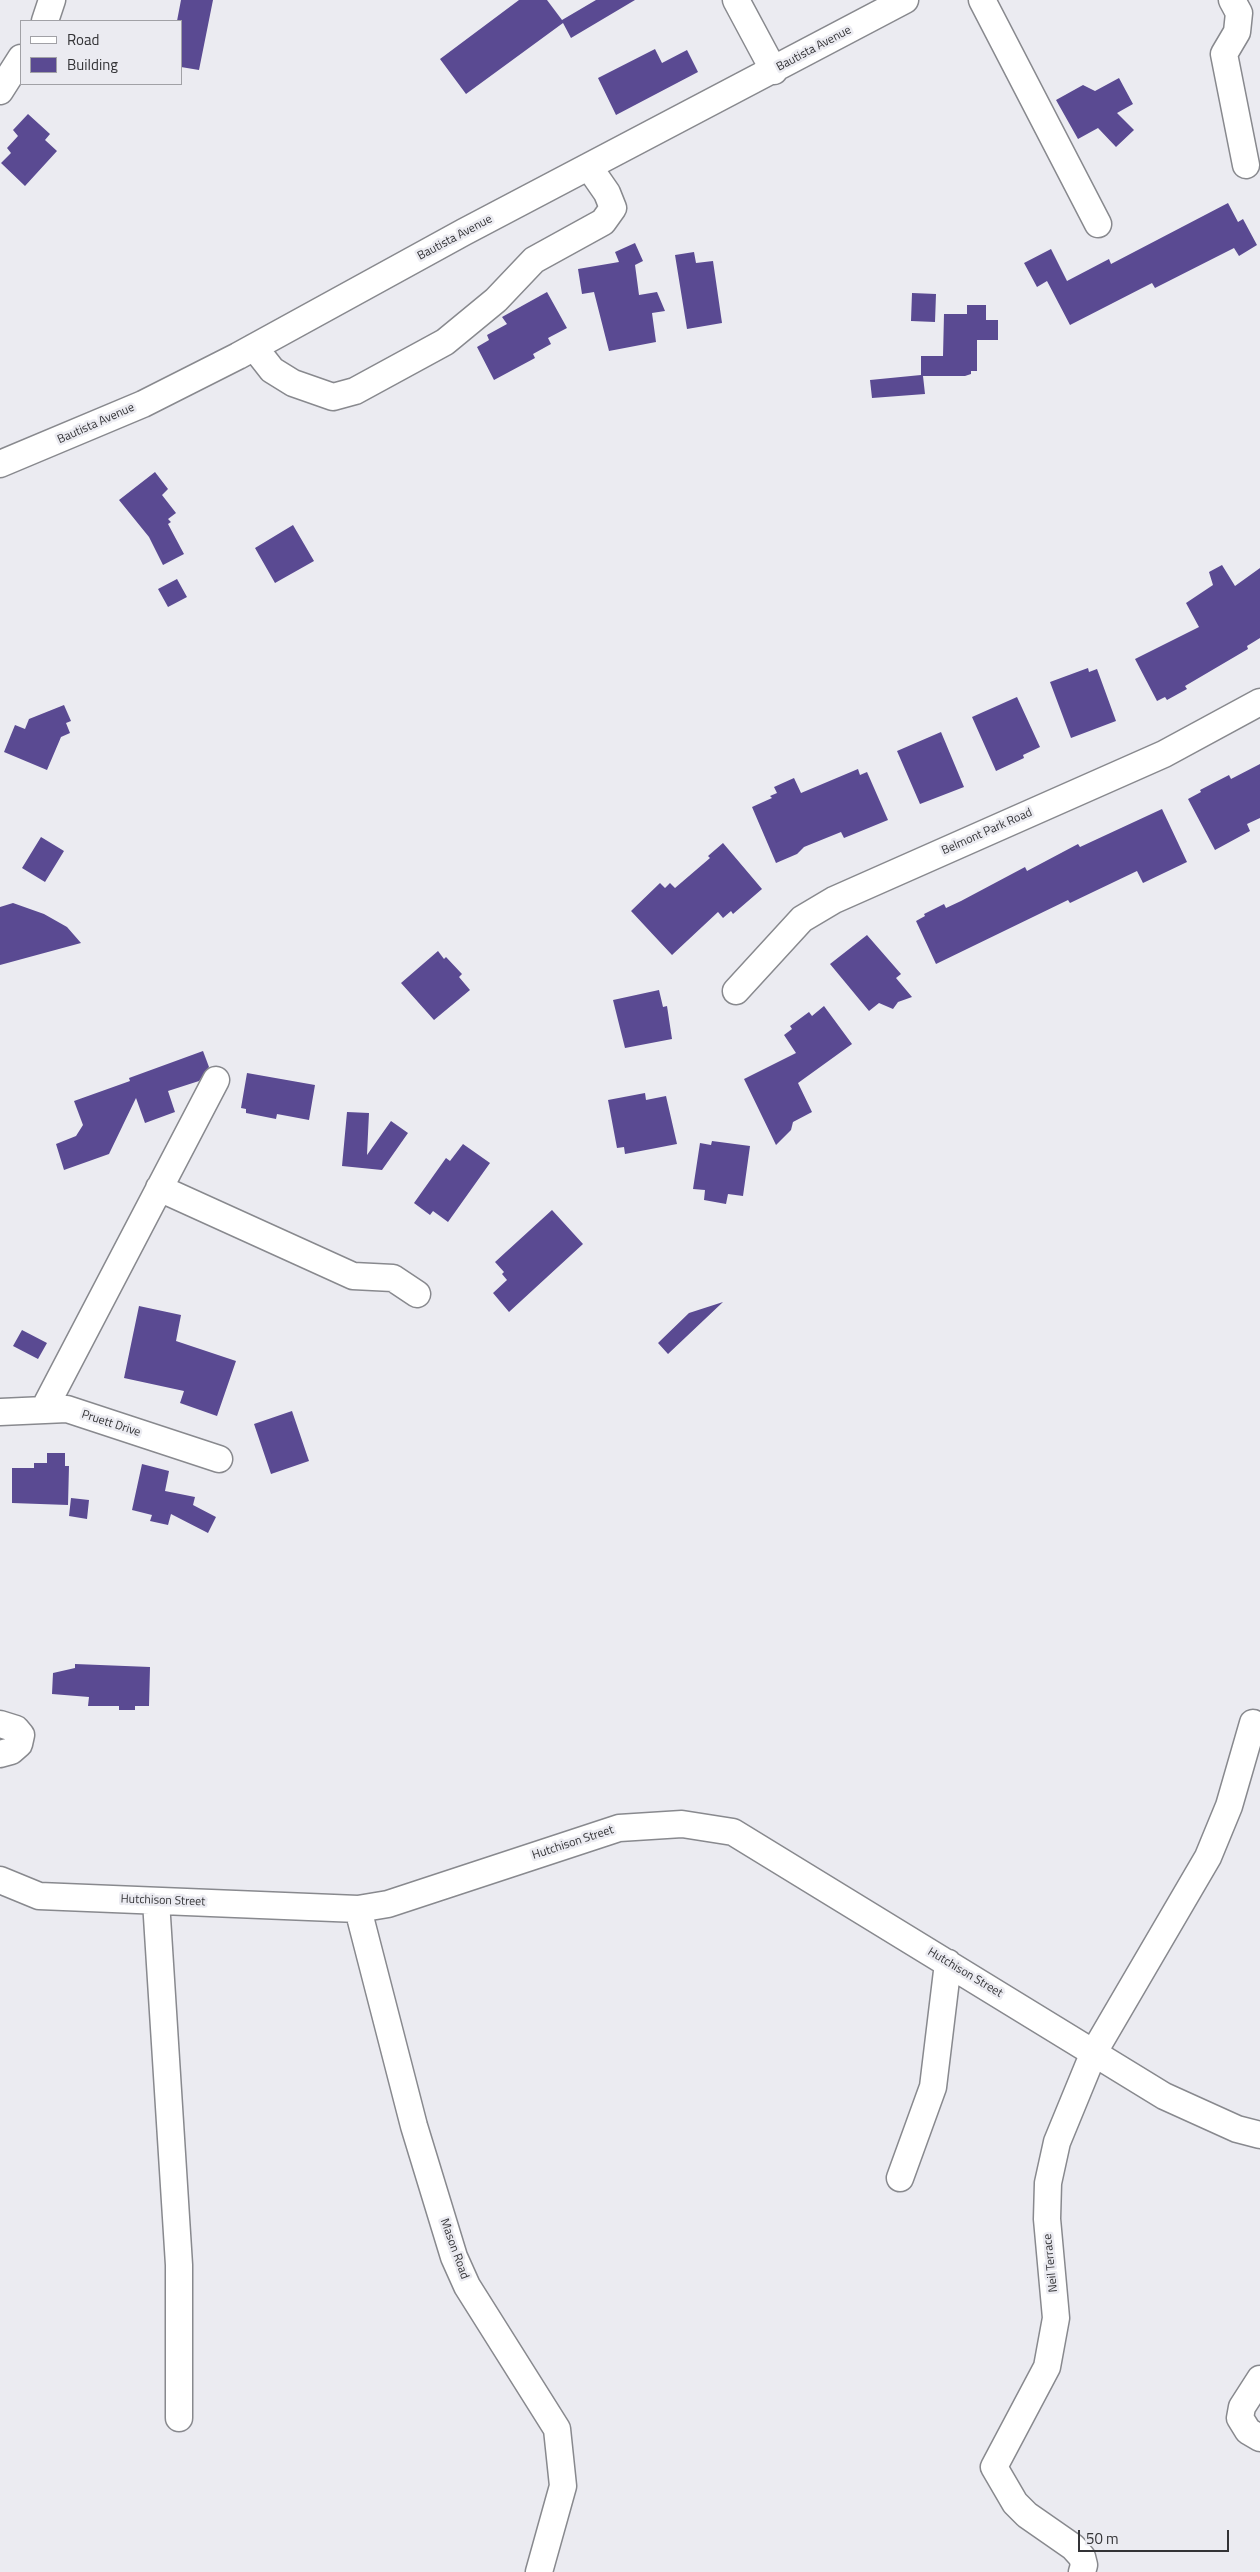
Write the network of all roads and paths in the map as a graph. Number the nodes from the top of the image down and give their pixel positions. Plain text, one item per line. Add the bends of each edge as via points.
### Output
1 (52, 0) edge
2 (736, 0) edge
3 (906, 0) edge
4 (982, 0) edge
5 (1232, 0) edge
6 (45, 20) edge
7 (20, 60) edge
8 (774, 71) junction
9 (0, 90) edge
10 (1246, 165) dead end
11 (589, 167) junction
12 (1098, 224) dead end
13 (254, 347) junction
14 (0, 464) edge
15 (1260, 702) edge
16 (736, 991) dead end
17 (216, 1080) dead end
18 (159, 1188) junction
19 (417, 1294) dead end
20 (44, 1409) junction
21 (0, 1412) edge
22 (219, 1459) dead end
23 (1253, 1723) dead end
24 (0, 1724) edge
25 (0, 1754) edge
26 (0, 1880) edge
27 (156, 1901) junction
28 (358, 1909) junction
29 (948, 1963) junction
30 (1094, 2052) junction
31 (1260, 2136) edge
32 (900, 2178) dead end
33 (1260, 2378) edge
34 (179, 2418) dead end
35 (1260, 2438) edge
36 (539, 2572) edge
37 (1082, 2572) edge

1 - 6 street
2 - 8 street
3 - 8 street, Bautista Avenue
4 - 12 street
5 - 10 street via 1239,13 1237,32 1224,54
7 - 9 street
8 - 11 street, Bautista Avenue
11 - 13 street, Bautista Avenue
11 - 13 street via 613,208 602,222 534,260 496,300 444,342 355,390 333,397 293,383 272,370
13 - 14 street, Bautista Avenue via 143,404
15 - 16 street, Belmont Park Road via 1164,754 834,900 802,919
17 - 18 street
18 - 19 street via 353,1276 393,1278
18 - 20 street
20 - 21 street, Pruett Drive
20 - 22 street, Pruett Drive via 67,1409
23 - 30 street via 1229,1806 1208,1858
24 - 25 street via 16,1729 21,1735 19,1744 12,1751
26 - 27 street, Hutchison Street via 39,1896
27 - 28 street, Hutchison Street
27 - 34 street via 179,2265
28 - 29 street, Hutchison Street via 388,1904 619,1828 682,1824 733,1832
28 - 36 street, Mason Road via 414,2126 454,2257 467,2286 557,2429 562,2486
29 - 30 street, Hutchison Street
29 - 32 street via 933,2087
30 - 31 street, Hutchison Street via 1164,2096
30 - 37 street, Neil Terrace via 1057,2142 1048,2183 1047,2220 1056,2318 1047,2367 994,2467 1016,2504 1082,2557
33 - 35 street via 1242,2407 1240,2418 1248,2431

